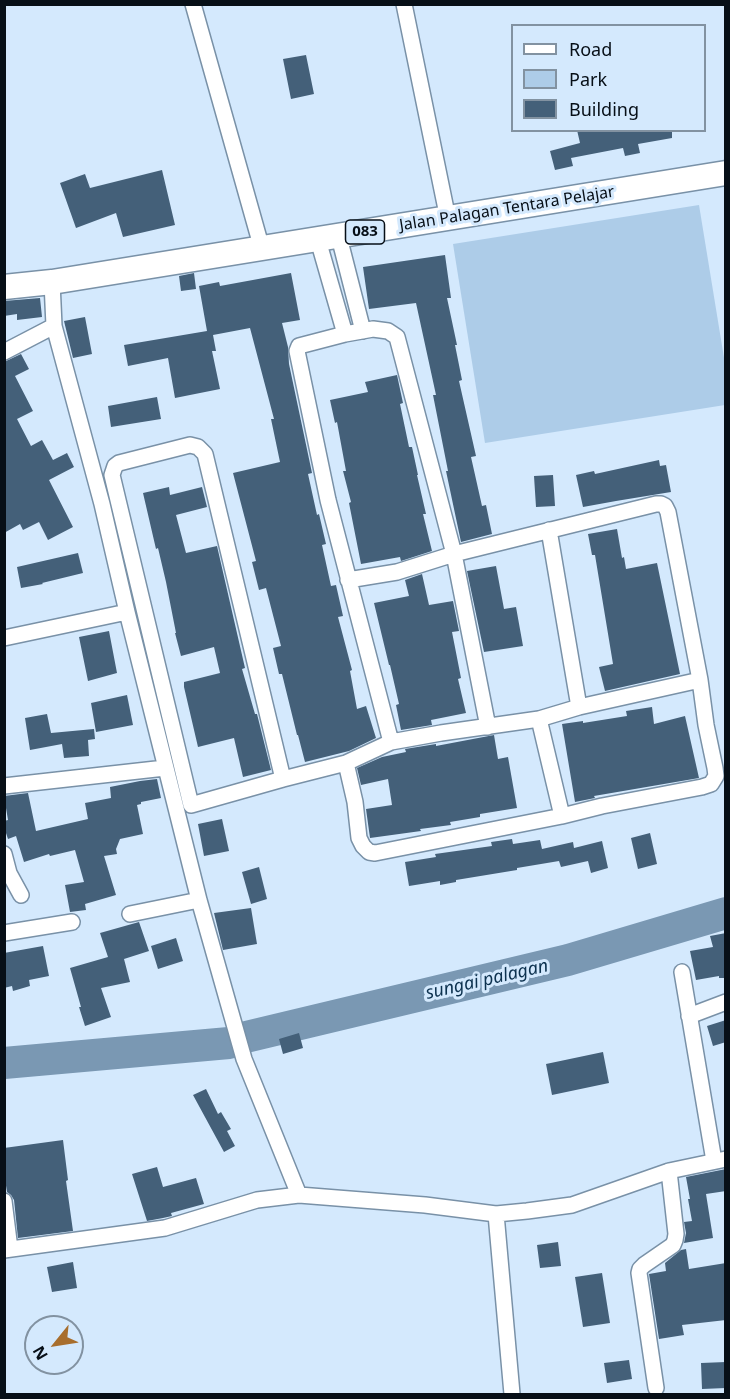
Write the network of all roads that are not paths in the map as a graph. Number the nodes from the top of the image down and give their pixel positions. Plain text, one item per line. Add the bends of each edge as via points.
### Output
1 (193, 4) edge
2 (404, 4) edge
3 (726, 173) edge
4 (448, 219) junction
5 (328, 238) junction
6 (262, 249) junction
7 (52, 282) junction
8 (4, 287) edge
9 (54, 326) junction
10 (363, 331) junction
11 (345, 334) junction
12 (4, 352) edge
13 (549, 530) junction
14 (454, 554) junction
15 (136, 575) junction
16 (119, 579) junction
17 (348, 580) junction
18 (127, 612) junction
19 (4, 638) edge
20 (700, 680) junction
21 (579, 707) junction
22 (539, 719) junction
23 (488, 727) junction
24 (391, 742) junction
25 (346, 763) junction
26 (165, 768) junction
27 (282, 779) junction
28 (4, 786) edge
29 (562, 816) junction
30 (4, 854) edge
31 (21, 895) dead end
32 (199, 900) junction
33 (130, 914) dead end
34 (72, 922) dead end
35 (4, 933) edge
36 (682, 972) dead end
37 (726, 1002) edge
38 (688, 1016) junction
39 (720, 1160) edge
40 (669, 1171) junction
41 (299, 1195) junction
42 (4, 1201) edge
43 (496, 1214) junction
44 (7, 1249) edge
45 (656, 1388) dead end
46 (513, 1395) edge

1 - 6 street
2 - 4 street
3 - 4 main road, Jalan Palagan Tentara Pelajar / 083
4 - 5 main road, Jalan Palagan Tentara Pelajar / 083
5 - 6 main road, Jalan Palagan Tentara Pelajar / 083
5 - 10 street
5 - 11 street
6 - 7 main road, Jalan Palagan Tentara Pelajar / 083
7 - 8 main road, Jalan Palagan Tentara Pelajar / 083
7 - 9 street
9 - 12 street
9 - 16 street
10 - 11 street
10 - 14 street via 388,331 397,337
11 - 17 street via 299,346 297,351
13 - 14 street
13 - 20 street via 656,504 665,506
13 - 21 street
14 - 17 street via 397,572
14 - 23 street
15 - 16 street
15 - 27 street via 191,806
15 - 27 street via 113,470 126,461 190,445 198,447 205,454
16 - 18 street
17 - 24 street
18 - 19 street
18 - 26 street
20 - 21 street
20 - 29 street via 716,776 711,784
21 - 22 street
22 - 23 street
22 - 29 street
23 - 24 street
24 - 25 street
25 - 27 street
25 - 29 street via 359,838 369,852
26 - 28 street
26 - 32 street
30 - 31 street
32 - 33 street
32 - 41 street via 244,1059
34 - 35 street
36 - 38 street
37 - 38 street
38 - 39 street
39 - 40 street
40 - 43 street via 572,1205
40 - 45 street via 675,1240 639,1273
41 - 43 street
41 - 44 street via 257,1200 165,1228
42 - 44 street
43 - 46 street

